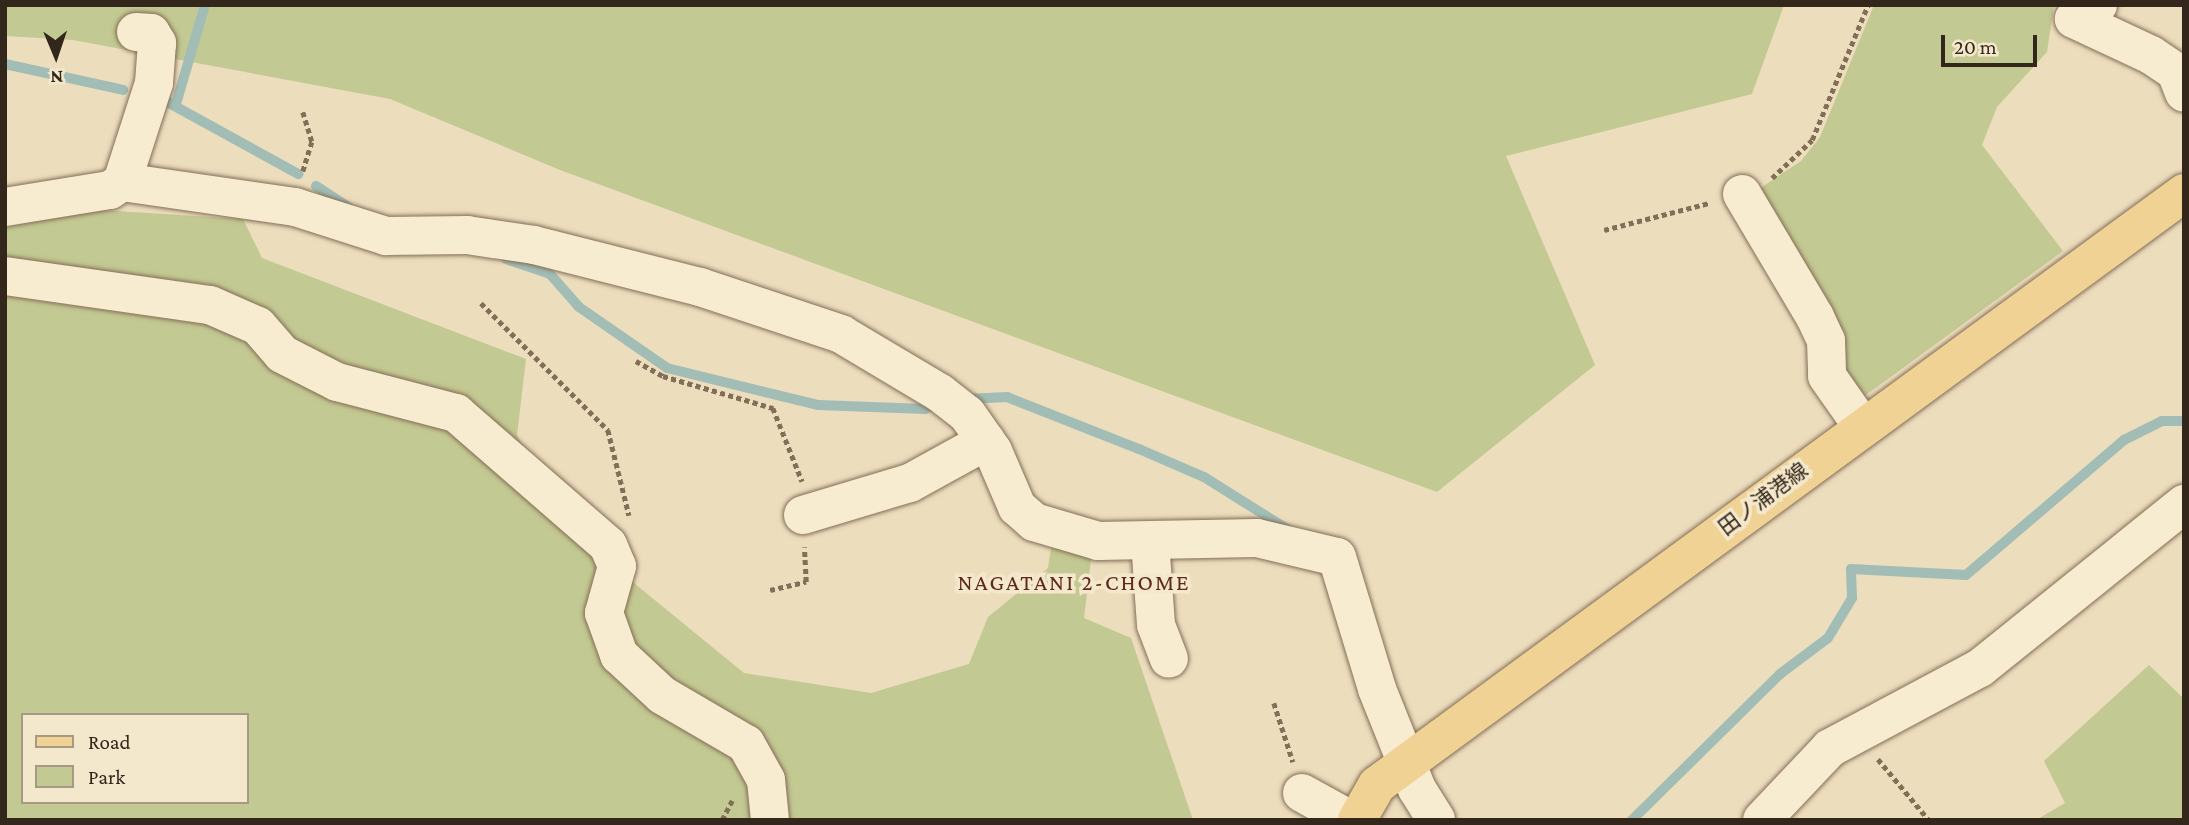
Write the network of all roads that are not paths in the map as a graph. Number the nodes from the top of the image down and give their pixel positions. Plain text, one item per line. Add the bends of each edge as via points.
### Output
1 (2098, 5) edge
2 (136, 32) dead end
3 (2184, 93) edge
4 (122, 181) junction
5 (2184, 192) edge
6 (1742, 194) road end
7 (5, 207) edge
8 (5, 276) edge
9 (1862, 426) junction
10 (986, 441) junction
11 (2184, 504) edge
12 (807, 514) road end
13 (1150, 541) junction
14 (1169, 659) dead end
15 (1407, 766) junction
16 (1302, 793) road end
17 (1348, 816) edge
18 (770, 820) edge
19 (1436, 820) edge
20 (1762, 820) edge

1 - 3 street via 2074,19 2151,55 2176,72
2 - 4 street via 150,33 157,43 154,83
4 - 7 street via 110,190
4 - 10 street via 295,207 362,232 467,235 585,256 801,319 872,349 940,393
5 - 9 main road, 田ノ浦港線
6 - 9 street via 1820,329 1828,376
8 - 18 street via 210,304 257,326 282,354 327,378 456,413 608,545 617,566 604,613 619,655 662,695 746,744 766,780
9 - 15 main road, 田ノ浦港線
10 - 12 street via 910,483
10 - 13 street via 1017,507 1034,522 1098,541
11 - 20 street via 1980,668 1861,733 1800,774
13 - 14 street via 1156,625
13 - 15 street via 1257,538 1336,557
15 - 17 main road, 田ノ浦港線 via 1377,785
15 - 19 street
16 - 17 street

